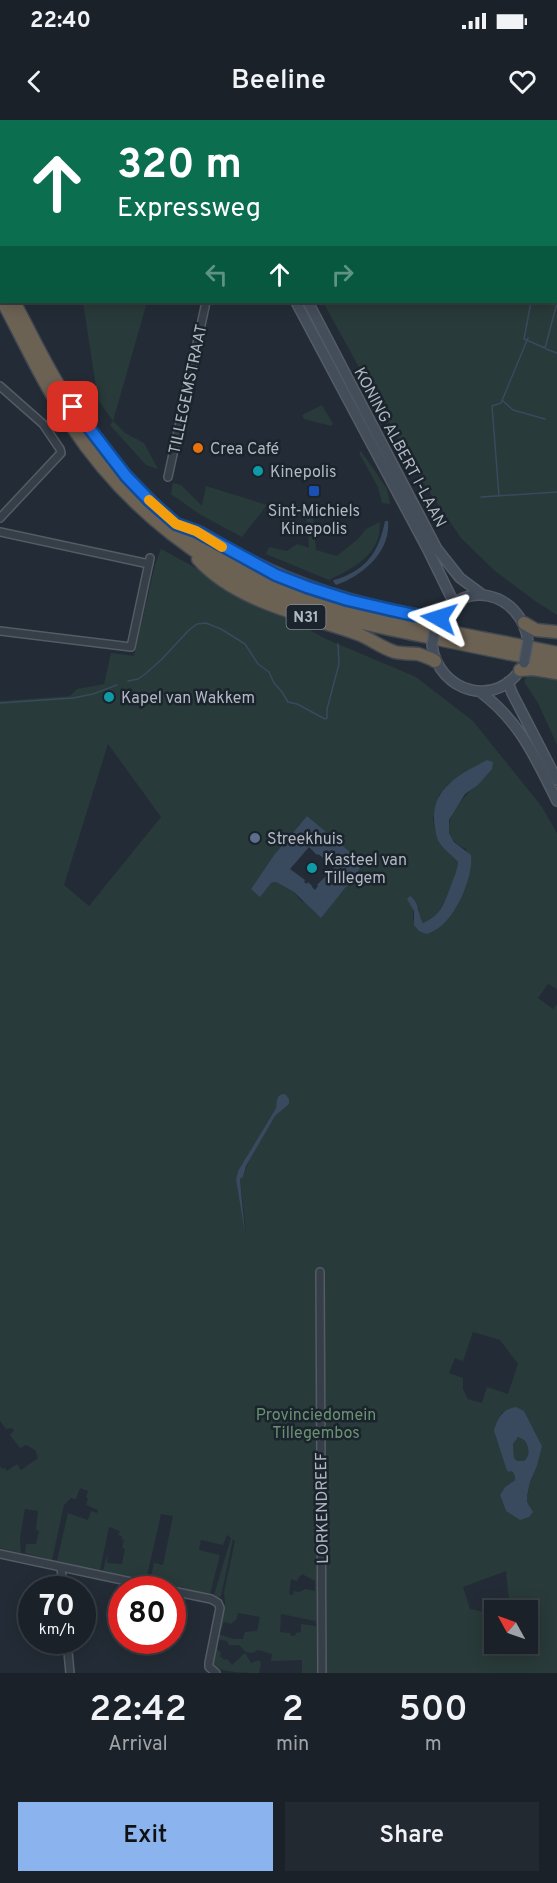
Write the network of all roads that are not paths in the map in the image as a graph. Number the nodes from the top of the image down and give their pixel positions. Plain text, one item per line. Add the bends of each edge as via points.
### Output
1 (8, 303) edge
2 (206, 303) edge
3 (297, 303) edge
4 (309, 303) edge
5 (0, 386) edge
6 (168, 477) dead end
7 (0, 519) edge
8 (176, 524) junction
9 (0, 532) edge
10 (190, 548) junction
11 (483, 595) junction
12 (454, 603) junction
13 (438, 620) junction
14 (524, 623) junction
15 (0, 631) edge
16 (557, 632) edge
17 (557, 653) edge
18 (435, 661) junction
19 (557, 663) edge
20 (522, 666) junction
21 (557, 673) edge
22 (508, 682) junction
23 (479, 691) junction
24 (557, 780) edge
25 (557, 801) edge
26 (320, 1272) dead end
27 (0, 1554) edge
28 (61, 1567) junction
29 (62, 1576) edge
30 (108, 1577) edge
31 (186, 1593) edge
32 (68, 1654) edge
33 (70, 1673) edge
34 (216, 1673) edge
35 (322, 1673) edge

1 - 8 highway, N31 via 81,420 126,476
1 - 10 highway, N31 via 63,412 94,457 132,500
2 - 6 street, TILLEGEMSTRAAT
3 - 12 main road, KONING ALBERT I-LAAN
4 - 11 main road, KONING ALBERT I-LAAN via 437,549 460,578
5 - 7 street via 43,424 61,453
8 - 13 highway, N31 via 307,587
8 - 17 highway, N31 via 233,565 304,597 388,620
9 - 15 street via 150,561 131,647
10 - 18 highway, N31 via 209,572 246,594 396,652
10 - 19 highway, N31 via 261,589 334,616
11 - 12 main road
11 - 14 main road, KONING ALBERT I-LAAN via 503,601
12 - 13 main road
13 - 18 main road, bridge via 432,645
14 - 16 highway via 536,630
14 - 20 main road, bridge via 528,641
18 - 23 main road via 453,683
20 - 21 highway
20 - 22 main road
22 - 23 main road
22 - 24 main road
23 - 25 main road via 514,724
26 - 35 street, LORKENDREEF
27 - 28 street
28 - 29 street
28 - 30 street
31 - 34 street via 211,1599 220,1608 209,1663
32 - 33 street

